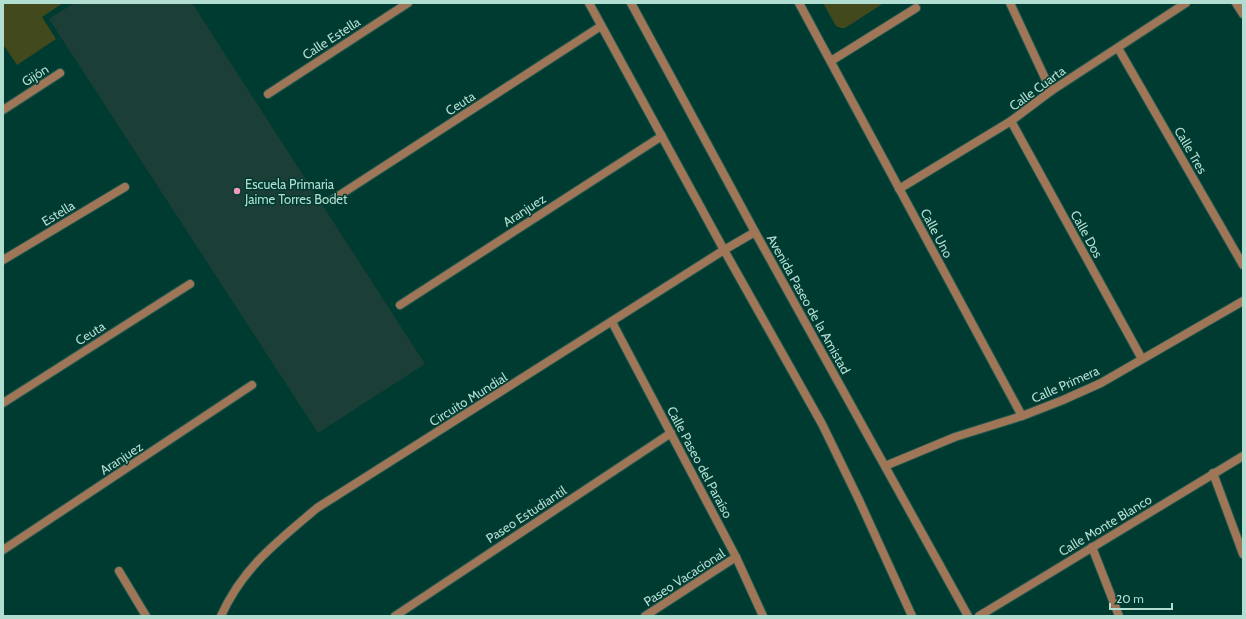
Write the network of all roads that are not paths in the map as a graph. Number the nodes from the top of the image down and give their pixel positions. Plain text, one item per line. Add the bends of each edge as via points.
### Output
1 (408, 3) edge
2 (589, 3) edge
3 (631, 3) edge
4 (799, 3) edge
5 (1010, 3) edge
6 (1186, 3) edge
7 (1236, 3) edge
8 (916, 8) dead end
9 (1243, 14) edge
10 (601, 26) junction
11 (1118, 48) junction
12 (831, 61) junction
13 (60, 74) dead end
14 (1051, 91) junction
15 (268, 94) dead end
16 (3, 110) edge
17 (1011, 121) junction
18 (662, 136) junction
19 (125, 187) dead end
20 (899, 189) junction
21 (332, 200) dead end
22 (755, 232) junction
23 (724, 250) junction
24 (3, 260) edge
25 (1243, 265) edge
26 (190, 284) dead end
27 (1243, 301) edge
28 (400, 305) dead end
29 (612, 322) junction
30 (1142, 359) junction
31 (252, 385) dead end
32 (3, 403) edge
33 (1022, 416) junction
34 (671, 433) junction
35 (1243, 456) edge
36 (885, 466) junction
37 (1213, 473) junction
38 (1092, 547) junction
39 (3, 550) edge
40 (1243, 554) edge
41 (736, 557) junction
42 (119, 571) dead end
43 (146, 616) edge
44 (221, 616) edge
45 (396, 616) edge
46 (645, 616) edge
47 (763, 616) edge
48 (912, 616) edge
49 (968, 616) edge
50 (979, 616) edge
51 (1119, 616) edge

1 - 15 street, Calle Estella
2 - 10 street
3 - 22 street, Avenida Paseo de la Amistad
4 - 12 street, Calle Uno
5 - 14 street
6 - 11 street, Calle Cuarta
7 - 9 street
8 - 12 street
10 - 18 street
10 - 21 street, Ceuta
11 - 14 street, Calle Cuarta
11 - 25 street, Calle Tres
12 - 20 street, Calle Uno
13 - 16 street, Gijón
14 - 17 street, Calle Cuarta
17 - 20 street, Calle Cuarta
17 - 30 street, Calle Dos
18 - 23 street
18 - 28 street, Aranjuez
19 - 24 street, Estella
20 - 33 street, Calle Uno
22 - 23 street, Circuito Mundial
22 - 36 street, Avenida Paseo de la Amistad
23 - 29 street, Circuito Mundial
23 - 48 street via 822,424
26 - 32 street, Ceuta
27 - 30 street, Calle Primera
29 - 34 street, Calle Paseo del Paraíso
29 - 44 street, Circuito Mundial via 317,508 255,563 240,581
30 - 33 street, Calle Primera via 1100,383
31 - 39 street, Aranjuez
33 - 36 street, Calle Primera via 949,440
34 - 41 street, Calle Paseo del Paraíso
34 - 45 street, Paseo Estudiantil
35 - 37 street, Calle Monte Blanco
36 - 49 street, Avenida Paseo de la Amistad
37 - 38 street, Calle Monte Blanco
37 - 40 street
38 - 50 street, Calle Monte Blanco
38 - 51 street
41 - 46 street, Paseo Vacacional
41 - 47 street, Calle Paseo del Paraíso
42 - 43 street

